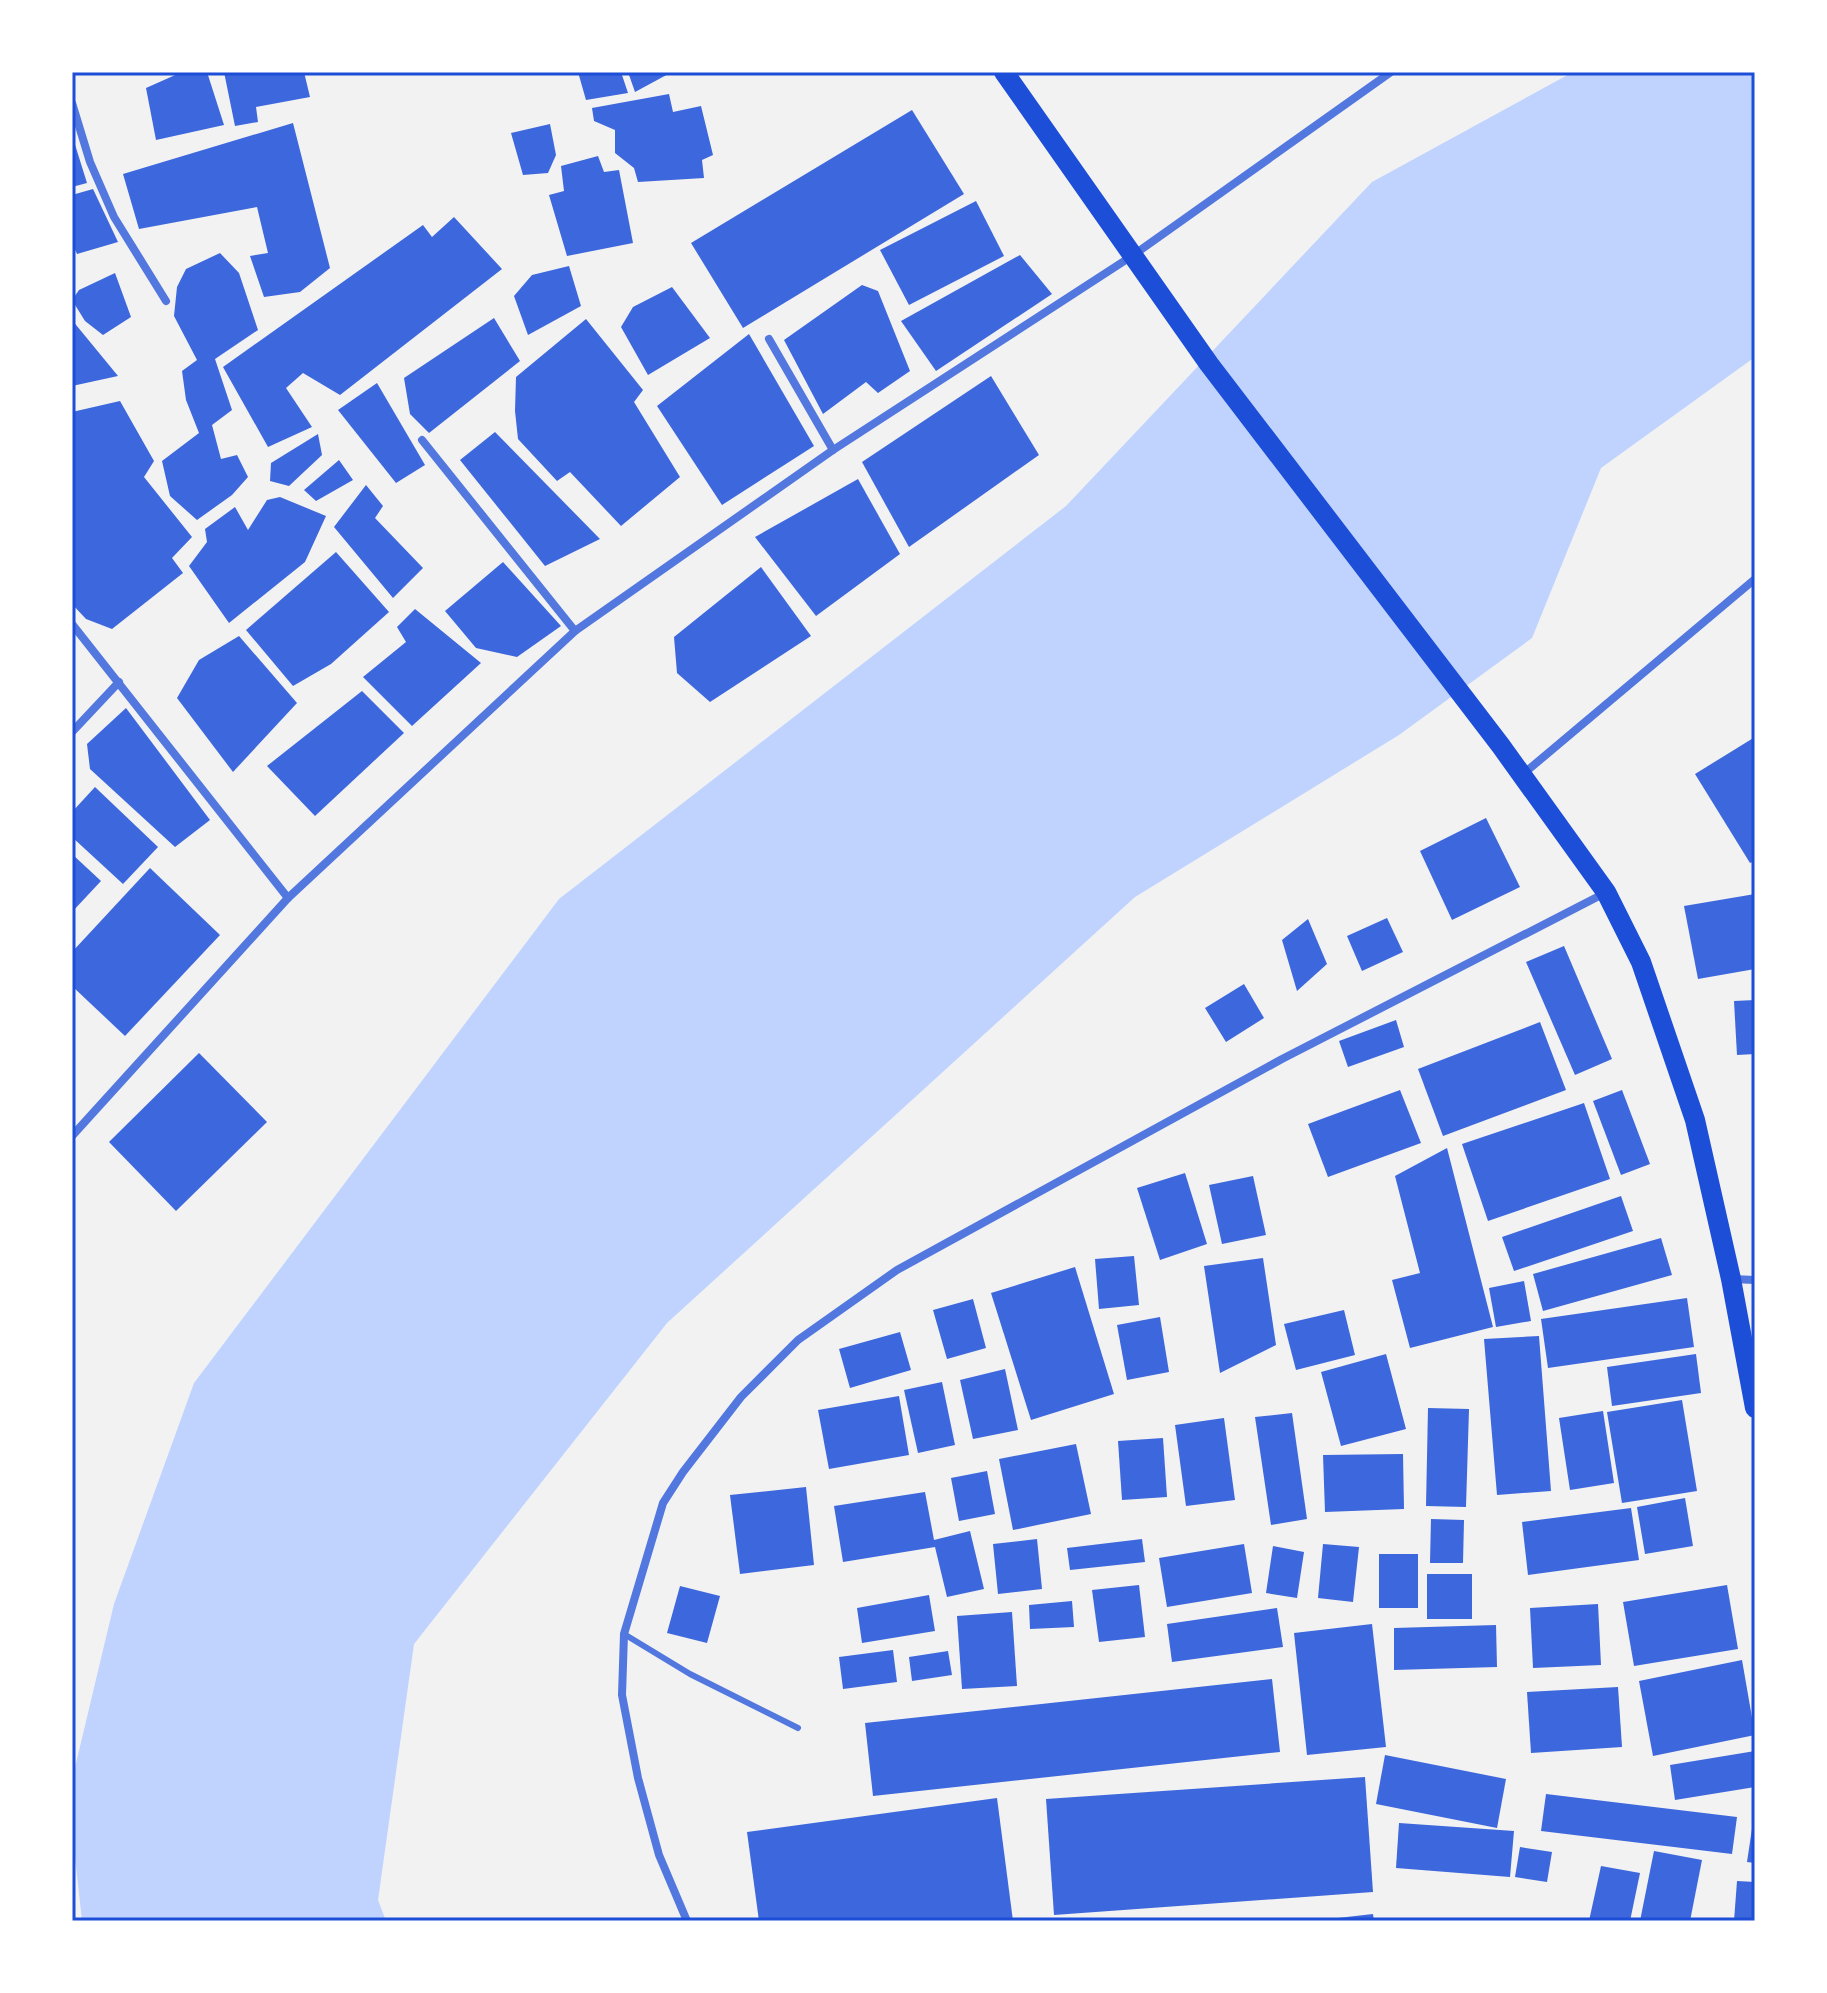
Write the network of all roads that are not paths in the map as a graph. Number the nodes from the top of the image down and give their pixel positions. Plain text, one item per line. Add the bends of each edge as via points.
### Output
1 (1004, 72) edge
2 (1391, 72) edge
3 (72, 103) edge
4 (1132, 256) junction
5 (166, 301) dead end
6 (769, 339) dead end
7 (422, 440) dead end
8 (833, 450) junction
9 (1755, 579) edge
10 (72, 624) edge
11 (575, 631) junction
12 (119, 682) junction
13 (72, 732) edge
14 (1522, 775) junction
15 (1606, 892) junction
16 (288, 898) junction
17 (72, 1136) edge
18 (1731, 1279) junction
19 (1755, 1280) edge
20 (1755, 1408) edge
21 (624, 1634) junction
22 (798, 1728) dead end
23 (687, 1921) edge

1 - 4 main road
2 - 4 street
3 - 5 street via 114,217
4 - 8 street
4 - 14 main road
6 - 8 street
7 - 11 street
8 - 11 street
9 - 14 street
10 - 12 street
11 - 16 street
12 - 13 street
12 - 16 street
14 - 15 main road
15 - 18 main road via 1641,962 1675,1057
15 - 21 street via 1078,1169 897,1270 798,1340 741,1397 663,1503
16 - 17 street
18 - 19 street
18 - 20 main road
21 - 22 lane
21 - 23 street via 622,1695 638,1778 659,1855

